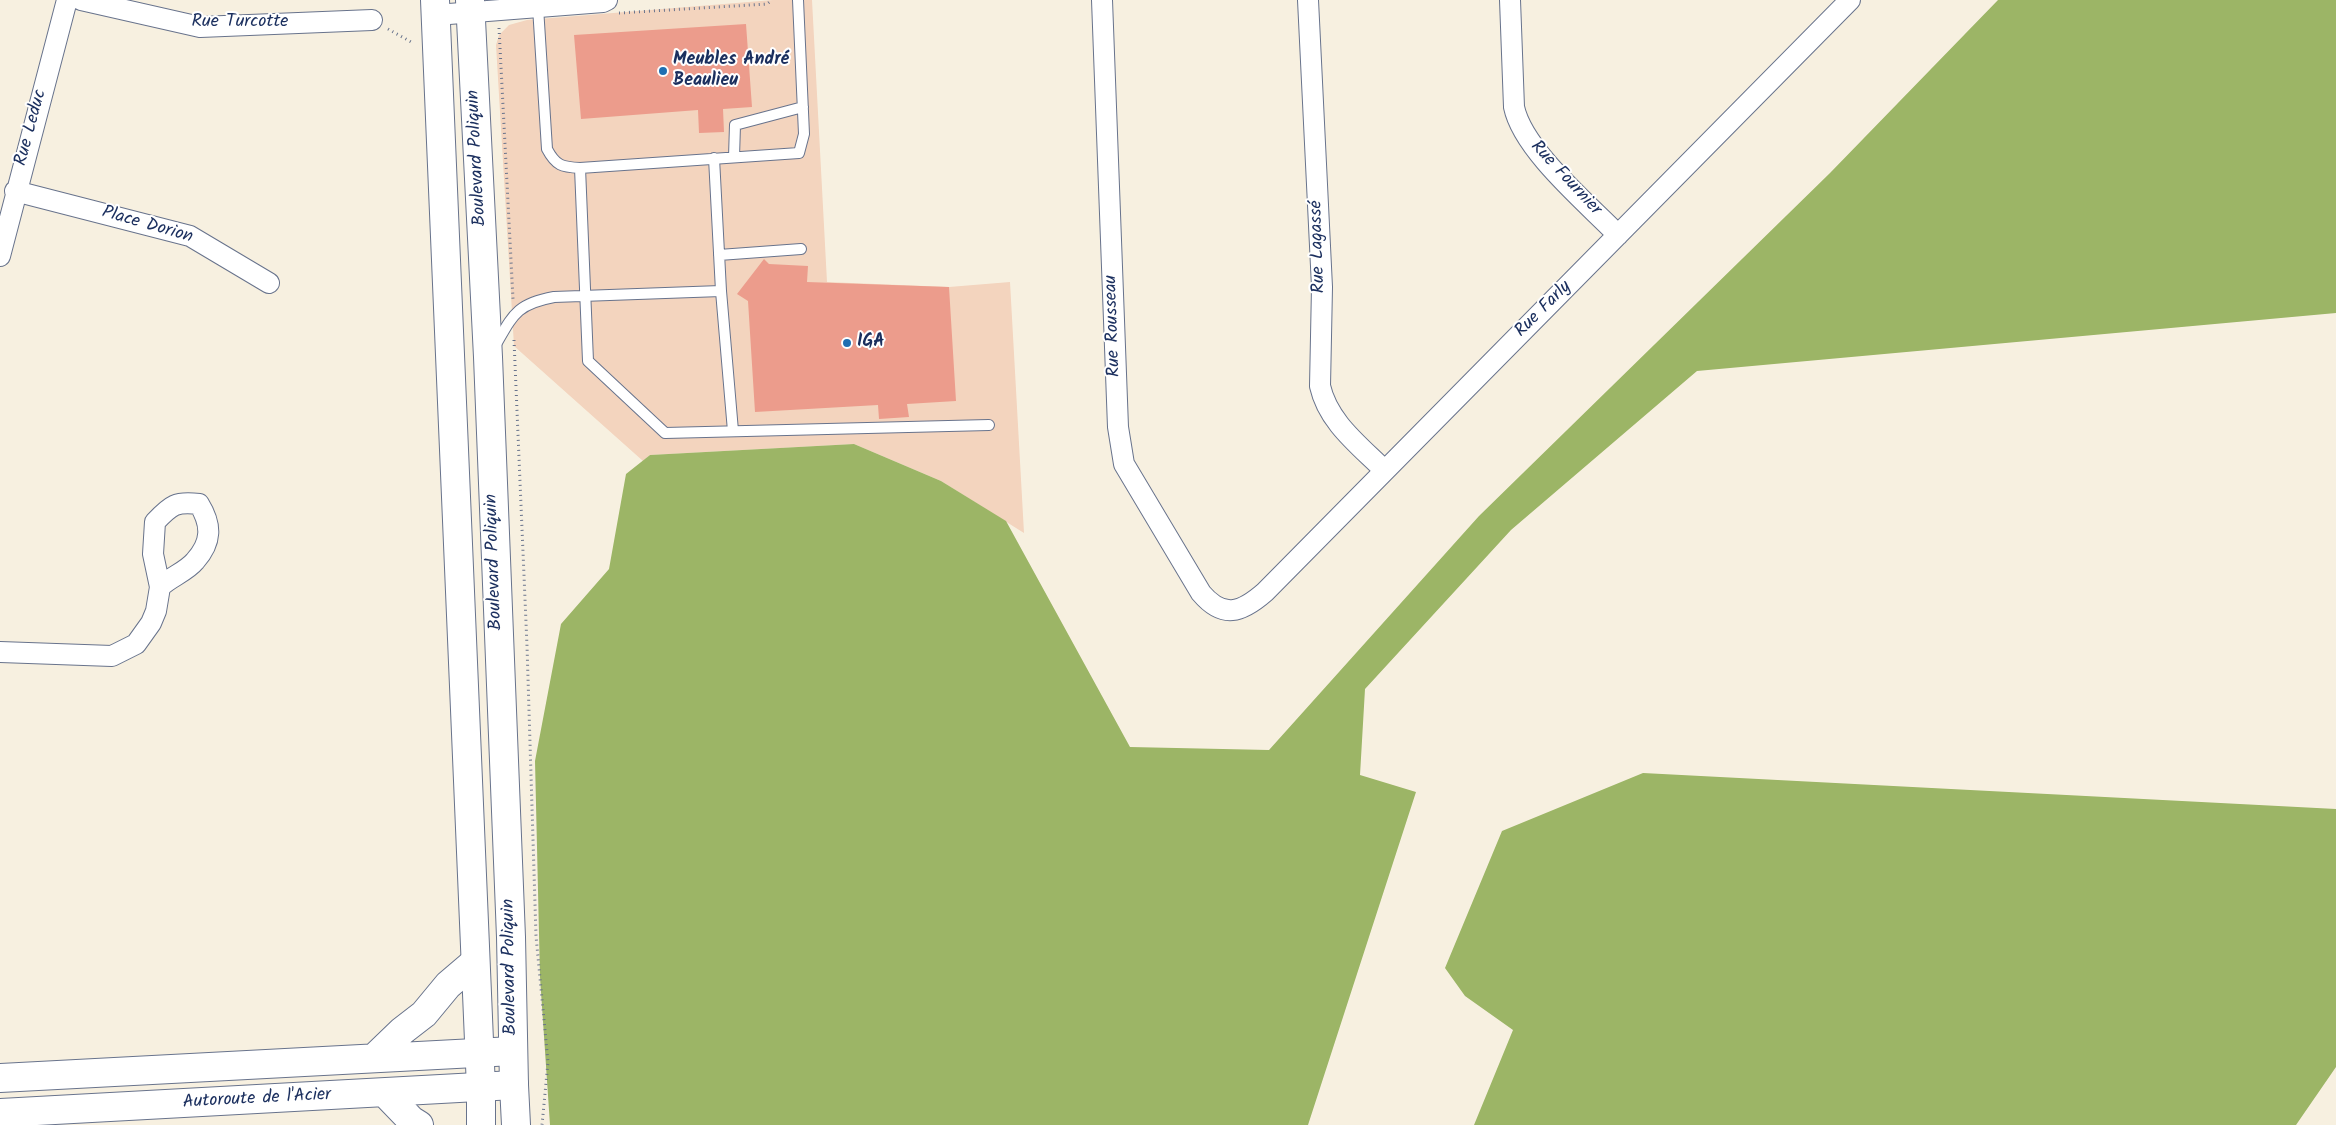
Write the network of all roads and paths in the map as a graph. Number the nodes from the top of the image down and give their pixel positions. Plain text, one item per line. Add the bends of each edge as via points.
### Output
1 (67, 0) edge
2 (81, 0) edge
3 (772, 0) edge
4 (798, 0) edge
5 (1102, 0) edge
6 (1308, 0) edge
7 (1510, 0) edge
8 (1850, 0) edge
9 (470, 6) edge
10 (613, 7) edge
11 (436, 8) edge
12 (520, 10) edge
13 (372, 20) joint
14 (413, 44) dead end
15 (803, 106) junction
16 (734, 157) junction
17 (714, 158) junction
18 (580, 168) junction
19 (15, 192) junction
20 (1618, 235) junction
21 (801, 249) dead end
22 (719, 255) junction
23 (0, 256) edge
24 (269, 284) dead end
25 (721, 291) junction
26 (586, 296) junction
27 (513, 314) junction
28 (488, 357) junction
29 (989, 425) dead end
30 (733, 431) junction
31 (1384, 470) junction
32 (160, 587) dead end
33 (1232, 612) joint
34 (0, 652) edge
35 (475, 962) junction
36 (513, 1051) junction
37 (479, 1053) junction
38 (375, 1057) junction
39 (0, 1078) edge
40 (514, 1085) junction
41 (481, 1088) junction
42 (386, 1094) junction
43 (0, 1113) edge
44 (419, 1125) edge
45 (482, 1125) edge
46 (516, 1125) edge
47 (542, 1125) edge

1 - 19 street, Rue Leduc
2 - 13 street, Rue Turcotte via 200,27
3 - 10 path via 767,4
4 - 15 lane
5 - 33 street, Rue Rousseau via 1120,451 1124,464 1201,593 1218,609
6 - 31 street, Rue Lagassé via 1322,287 1320,386 1323,400 1336,420
7 - 20 street, Rue Fournier via 1517,120 1534,148
8 - 20 street, Rue Farly
9 - 11 street
9 - 12 street
9 - 28 main road, Boulevard Poliquin
10 - 12 street via 603,2
11 - 35 main road, Boulevard Poliquin
12 - 18 lane via 547,149 553,160 564,167
12 - 27 path, Boulevard Poliquin via 499,27
13 - 14 path
15 - 16 lane via 735,125
15 - 16 lane via 804,134 799,153
16 - 17 lane
17 - 18 lane
17 - 22 lane
18 - 26 lane
19 - 23 street, Rue Leduc
19 - 24 street, Place Dorion via 190,236
20 - 31 street, Rue Farly
21 - 22 lane
22 - 25 lane
25 - 26 lane
25 - 30 lane
26 - 27 lane via 538,300
26 - 30 lane via 588,361 665,433
27 - 28 lane
27 - 47 path, Boulevard Poliquin via 536,936 548,1062
28 - 36 main road, Boulevard Poliquin
29 - 30 lane
31 - 33 street, Rue Farly via 1264,592
32 - 34 street via 151,623 136,644 127,650 112,656
35 - 37 main road, Boulevard Poliquin
35 - 38 main road via 448,985 424,1014
36 - 37 main road, Autoroute de l'Acier
36 - 40 main road, Boulevard Poliquin
37 - 38 main road, Autoroute de l'Acier
37 - 41 main road, Boulevard Poliquin
38 - 39 main road, Autoroute de l'Acier
40 - 41 main road, Autoroute de l'Acier
40 - 46 main road, Boulevard Poliquin
41 - 42 main road, Autoroute de l'Acier
41 - 45 main road, Boulevard Poliquin
42 - 43 main road, Autoroute de l'Acier
42 - 44 main road

